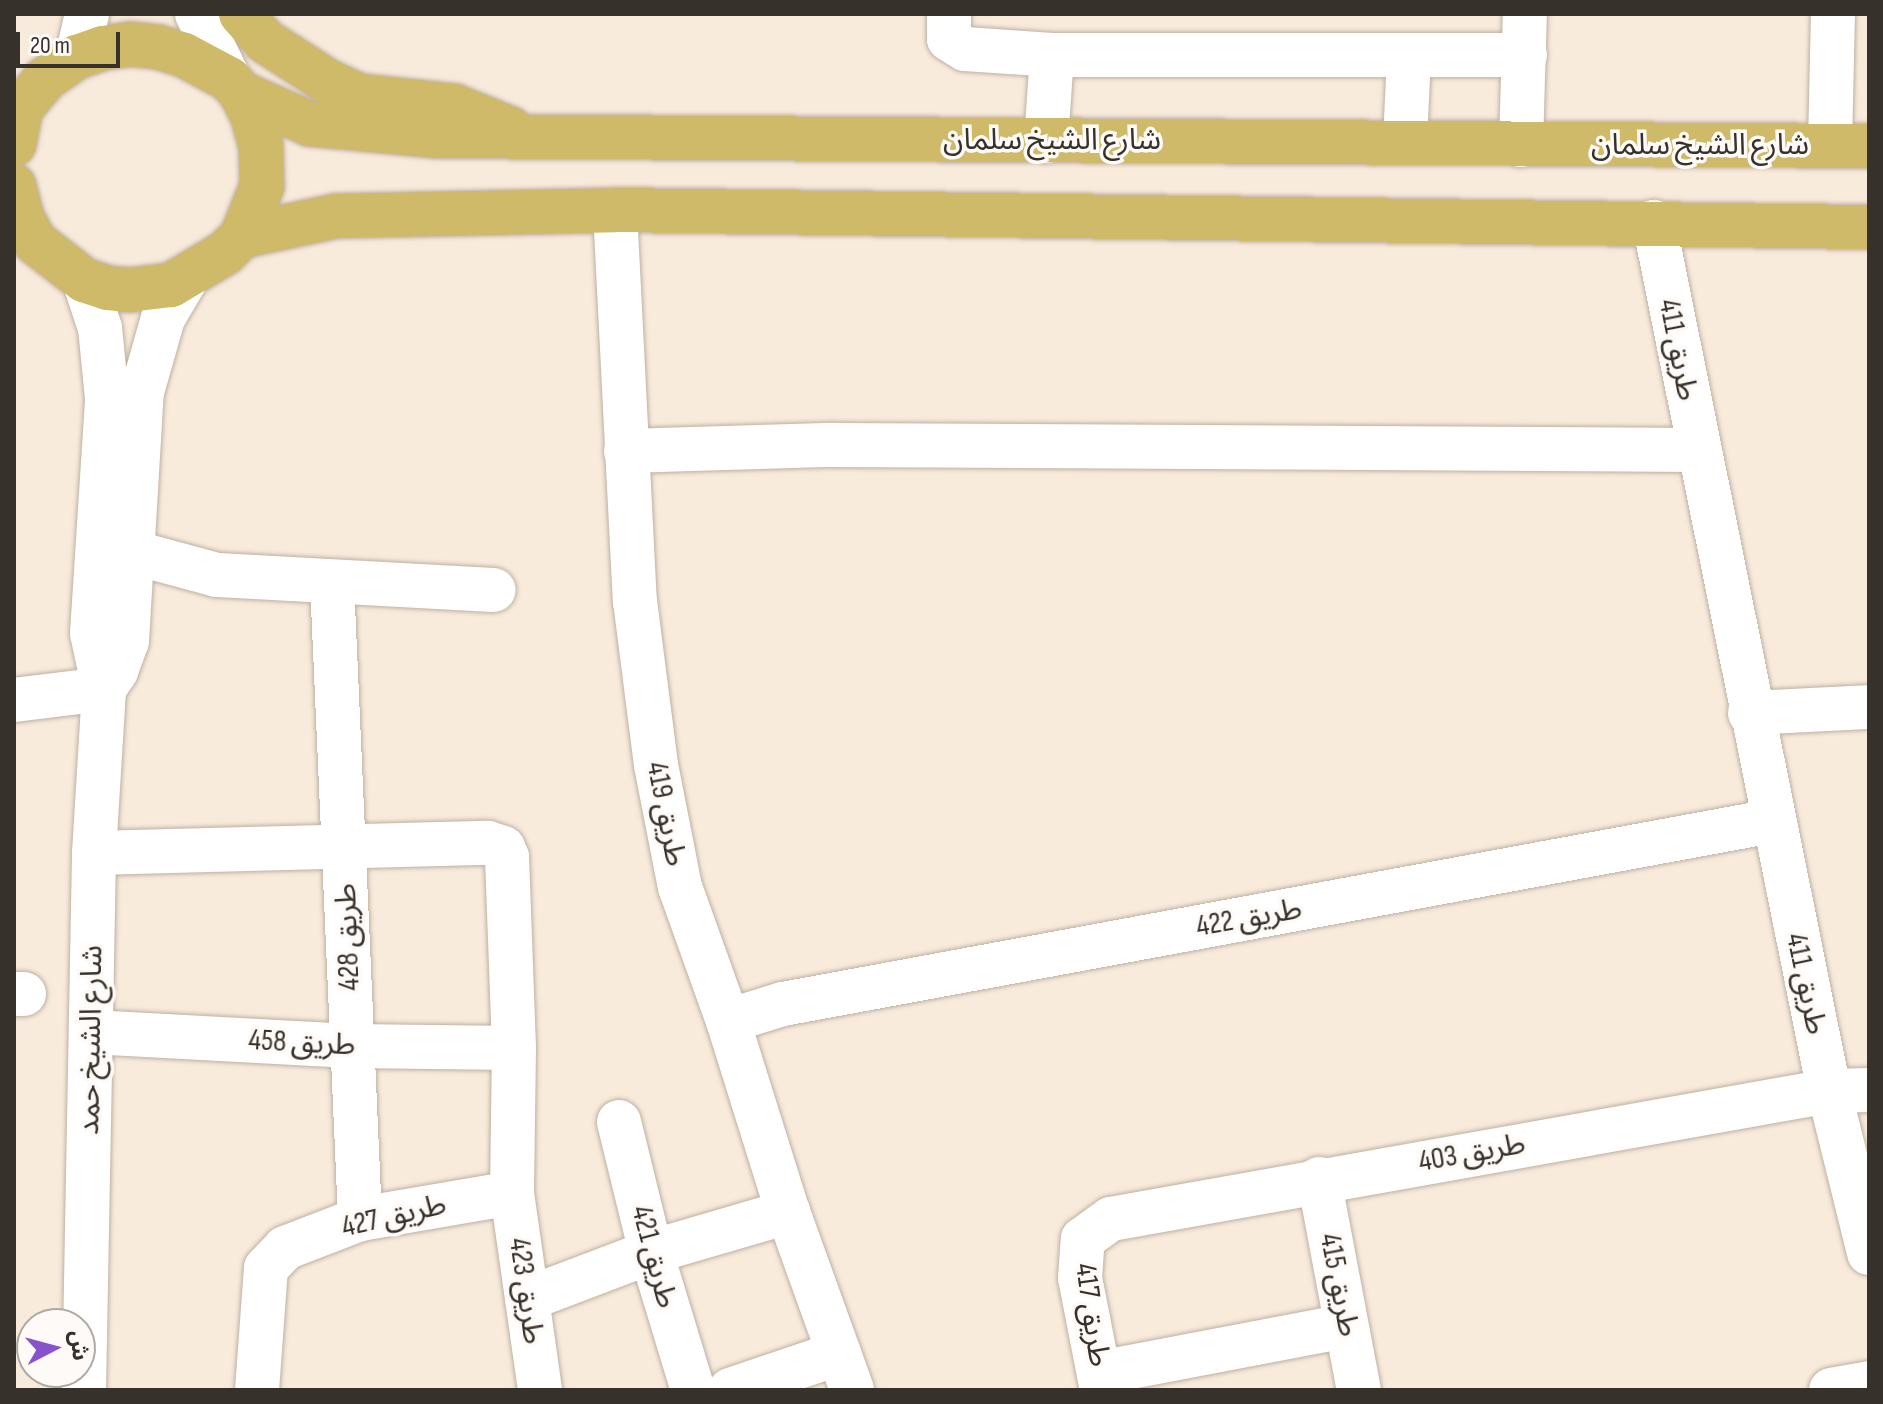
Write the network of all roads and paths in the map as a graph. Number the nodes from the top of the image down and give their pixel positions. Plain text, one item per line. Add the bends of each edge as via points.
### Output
1 (87, 14) edge
2 (197, 14) edge
3 (241, 14) edge
4 (949, 14) edge
5 (1833, 14) edge
6 (1525, 35) edge
7 (1052, 55) junction
8 (1409, 55) junction
9 (45, 75) edge
10 (235, 86) junction
11 (536, 139) junction
12 (1046, 141) junction
13 (1405, 141) junction
14 (14, 144) edge
15 (1521, 145) junction
16 (1850, 146) edge
17 (17, 206) edge
18 (615, 210) junction
19 (1654, 222) junction
20 (1869, 227) edge
21 (242, 236) junction
22 (186, 279) junction
23 (84, 280) junction
24 (1697, 450) junction
25 (626, 451) junction
26 (100, 509) junction
27 (132, 552) junction
28 (332, 582) junction
29 (494, 590) dead end
30 (104, 689) junction
31 (14, 700) edge
32 (1869, 707) edge
33 (1750, 713) junction
34 (1772, 821) junction
35 (346, 846) junction
36 (94, 853) junction
37 (728, 1021) junction
38 (91, 1032) junction
39 (351, 1046) junction
40 (514, 1048) junction
41 (1849, 1090) edge
42 (619, 1122) dead end
43 (1319, 1179) junction
44 (512, 1193) junction
45 (788, 1212) junction
46 (360, 1219) junction
47 (1083, 1239) joint
48 (651, 1252) junction
49 (1869, 1253) edge
50 (527, 1299) junction
51 (1346, 1326) junction
52 (845, 1372) edge
53 (1101, 1382) edge
54 (1869, 1383) edge
55 (84, 1390) edge
56 (257, 1390) edge
57 (540, 1390) edge
58 (693, 1390) edge
59 (730, 1390) edge
60 (1359, 1390) edge
61 (1831, 1390) edge

1 - 9 street
2 - 10 street
3 - 11 main road via 265,41 359,96 454,106
4 - 7 street via 949,39 965,49
5 - 16 street
6 - 8 street
6 - 15 street
7 - 8 street
7 - 12 street
8 - 13 street
9 - 10 main road, شارع الشيخ سلمان via 103,48 130,44 184,55
9 - 14 main road via 21,108
10 - 11 main road, شارع الشيخ سلمان via 310,124
10 - 21 main road via 253,117 261,146 262,186
11 - 12 main road, شارع الشيخ سلمان
12 - 13 main road, شارع الشيخ سلمان
13 - 15 main road, شارع الشيخ سلمان
15 - 16 main road, شارع الشيخ سلمان
17 - 23 main road via 35,242
18 - 19 main road
18 - 21 main road via 336,216
18 - 25 street, طريق 419
19 - 20 main road
19 - 24 street, طريق 411
21 - 22 main road
22 - 23 main road via 152,290 108,288
22 - 27 street, شارع الشيخ حمد via 163,318 142,392
23 - 26 street, شارع الشيخ حمد via 106,362
24 - 25 street via 833,445
24 - 33 street, طريق 411
25 - 37 street, طريق 419 via 635,601 656,765 680,887
26 - 27 street
26 - 30 street, شارع الشيخ حمد via 92,633
27 - 28 street via 217,575
27 - 30 street, شارع الشيخ حمد via 127,641
28 - 29 street
28 - 35 street, طريق 428
30 - 31 street
30 - 36 street, شارع الشيخ حمد
32 - 33 street
33 - 34 street, طريق 411
34 - 37 street, طريق 422 via 783,1004
34 - 41 street, طريق 411
35 - 36 street, طريق 428
35 - 39 street, طريق 428
35 - 40 street, طريق 423 via 488,843 503,848
36 - 38 street, شارع الشيخ حمد
37 - 45 street, طريق 419
38 - 39 street, طريق 458
38 - 55 street, شارع الشيخ حمد
39 - 40 street, طريق 458
39 - 46 street, طريق 428
40 - 44 street, طريق 423
41 - 43 street, طريق 403
41 - 49 street, طريق 411
42 - 48 street, طريق 421
43 - 47 street, طريق 403 via 1111,1219
43 - 51 street, طريق 415
44 - 46 street, طريق 427
44 - 50 street, طريق 423
45 - 48 street
45 - 52 street, طريق 419
46 - 56 street, طريق 427 via 285,1248 266,1268
47 - 53 street, طريق 417 via 1080,1278
48 - 50 street
48 - 58 street, طريق 421
50 - 57 street, طريق 423
51 - 53 street
51 - 60 street, طريق 415
52 - 59 street
54 - 61 street

